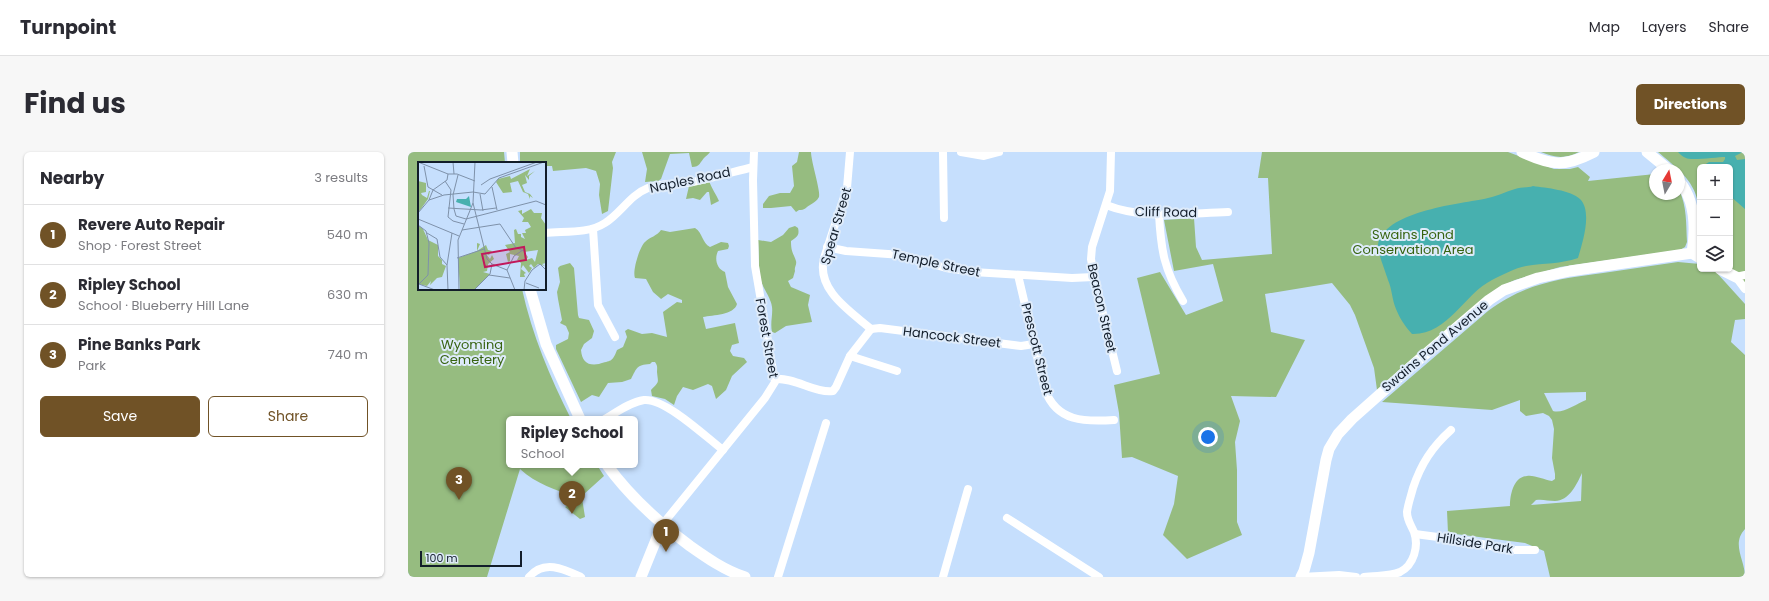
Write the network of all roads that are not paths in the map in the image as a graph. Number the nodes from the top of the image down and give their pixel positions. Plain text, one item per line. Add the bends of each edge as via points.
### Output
1 (512, 152) edge
2 (754, 152) edge
3 (850, 152) edge
4 (943, 152) edge
5 (961, 152) edge
6 (999, 152) edge
7 (1111, 152) edge
8 (1522, 152) edge
9 (1594, 152) edge
10 (1647, 152) edge
11 (513, 162) edge
12 (1662, 164) edge
13 (753, 166) junction
14 (1685, 190) edge
15 (1106, 206) junction
16 (1228, 212) dead end
17 (1159, 214) junction
18 (944, 218) dead end
19 (593, 229) junction
20 (546, 233) edge
21 (827, 247) junction
22 (1696, 256) edge
23 (1729, 272) edge
24 (1018, 275) junction
25 (1741, 276) edge
26 (1094, 277) junction
27 (1745, 289) edge
28 (530, 290) edge
29 (1183, 301) dead end
30 (871, 329) junction
31 (615, 337) dead end
32 (1034, 344) junction
33 (850, 356) junction
34 (897, 371) dead end
35 (1117, 372) dead end
36 (775, 379) junction
37 (579, 416) edge
38 (610, 416) edge
39 (1114, 420) dead end
40 (826, 423) dead end
41 (1451, 430) dead end
42 (723, 450) junction
43 (609, 468) edge
44 (968, 489) dead end
45 (1007, 518) dead end
46 (662, 526) junction
47 (1415, 534) junction
48 (1535, 550) dead end
49 (529, 577) edge
50 (581, 577) edge
51 (641, 577) edge
52 (745, 577) edge
53 (778, 577) edge
54 (943, 577) edge
55 (1099, 577) edge
56 (1301, 577) edge
57 (1356, 577) edge
58 (1364, 577) edge

1 - 11 street
2 - 13 street, Forest Street
3 - 21 street, Spear Street via 848,182
4 - 18 street
5 - 6 street via 984,156
7 - 15 street, Beacon Street via 1111,183
8 - 9 street via 1560,163 1572,162
10 - 12 street
13 - 19 street, Naples Road via 692,182 648,188
13 - 36 street, Forest Street via 755,266
14 - 22 street, Swains Pond Avenue via 1692,206
15 - 17 street, Cliff Road via 1130,212
15 - 26 street, Beacon Street via 1091,254
16 - 17 street, Cliff Road
17 - 29 street via 1165,265
19 - 20 street, Naples Road
19 - 31 street via 598,305
21 - 24 street, Temple Street via 846,251 902,254 943,267
21 - 30 street, Spear Street via 822,266 829,290
22 - 56 street, Swains Pond Avenue via 1543,277 1512,287 1489,300 1414,363 1338,434 1326,460 1308,558
23 - 25 street
24 - 26 street, Temple Street
24 - 32 street, Prescott Street
25 - 27 street
26 - 35 street, Beacon Street
28 - 37 street via 546,344
30 - 32 street, Hancock Street via 888,328 1021,346
30 - 33 street
32 - 39 street, Prescott Street via 1045,390 1055,408 1080,420
33 - 34 street
33 - 36 street via 836,387 831,392 786,379
36 - 42 street, Forest Street via 774,386
38 - 42 street via 636,402 654,401 673,412
40 - 53 street
41 - 47 street via 1438,441 1419,469 1407,511 1408,520
42 - 46 street, Forest Street
43 - 46 street
44 - 54 street
45 - 55 street
46 - 51 street, Forest Street
46 - 52 street via 714,563
47 - 48 street, Hillside Park via 1509,550
47 - 58 street via 1414,558 1407,568 1387,575
49 - 50 street via 534,572 548,567 563,568
56 - 57 street

